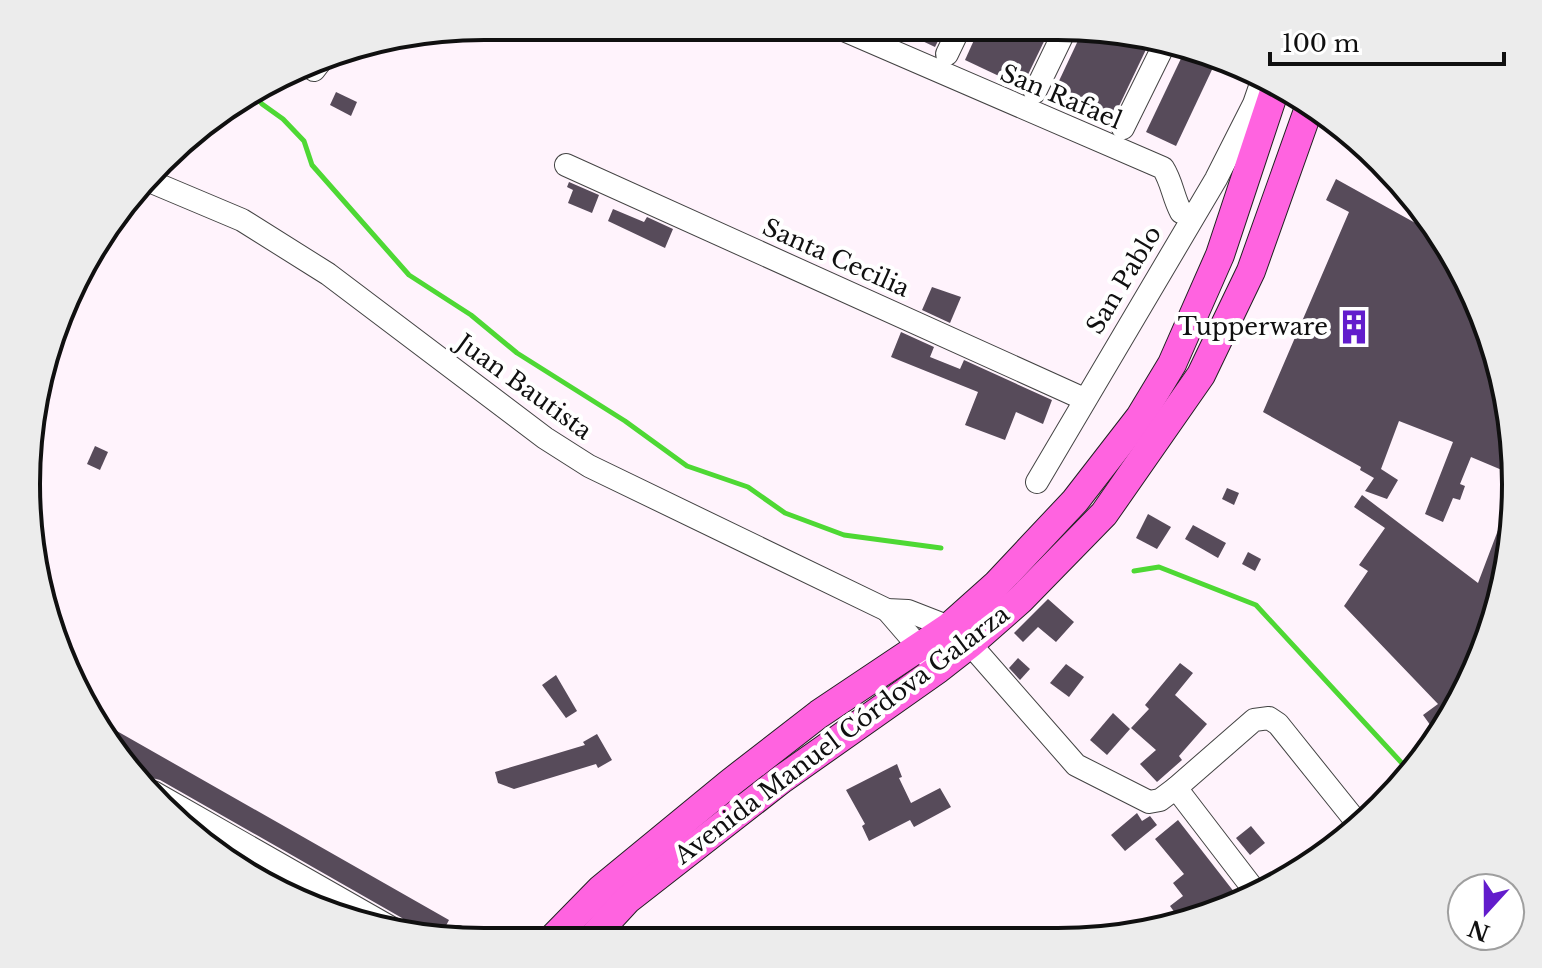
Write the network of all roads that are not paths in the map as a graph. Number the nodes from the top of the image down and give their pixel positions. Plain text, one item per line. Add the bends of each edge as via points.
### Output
1 (867, 40) edge
2 (954, 40) edge
3 (1060, 40) edge
4 (1160, 52) edge
5 (947, 54) dead end
6 (1266, 91) edge
7 (1035, 92) dead end
8 (1306, 116) edge
9 (1123, 128) dead end
10 (566, 165) dead end
11 (157, 184) edge
12 (1194, 215) junction
13 (1084, 399) junction
14 (1037, 482) dead end
15 (887, 610) junction
16 (959, 636) junction
17 (919, 647) junction
18 (938, 669) junction
19 (1176, 788) junction
20 (1352, 817) edge
21 (217, 838) edge
22 (1250, 884) edge
23 (350, 907) edge
24 (563, 928) edge
25 (601, 928) edge

1 - 12 street, San Rafael via 1163,168 1181,212
2 - 5 street
3 - 7 street
4 - 9 street
6 - 12 street, San Pablo
6 - 16 main road, Avenida Manuel Córdova Galarza via 1220,255 1172,364 1140,417 1075,501 996,585
8 - 16 main road, Avenida Manuel Córdova Galarza via 1251,271 1201,375 1104,514 1020,600
10 - 13 street, Santa Cecilia
11 - 15 street, Juan Bautista via 225,212 293,250 576,458
12 - 13 street, San Pablo
13 - 14 street, San Pablo
15 - 16 street, Juan Bautista via 908,611
15 - 17 street, Juan Bautista
16 - 17 main road, Avenida Manuel Córdova Galarza
16 - 18 main road, Avenida Manuel Córdova Galarza
16 - 19 street via 1076,765 1149,802
17 - 18 street, Juan Bautista
17 - 24 main road, Avenida Manuel Córdova Galarza via 819,714 730,783 601,889
18 - 25 main road, Avenida Manuel Córdova Galarza via 758,797 627,900
19 - 20 street via 1254,720 1269,718
19 - 22 street
21 - 23 street

